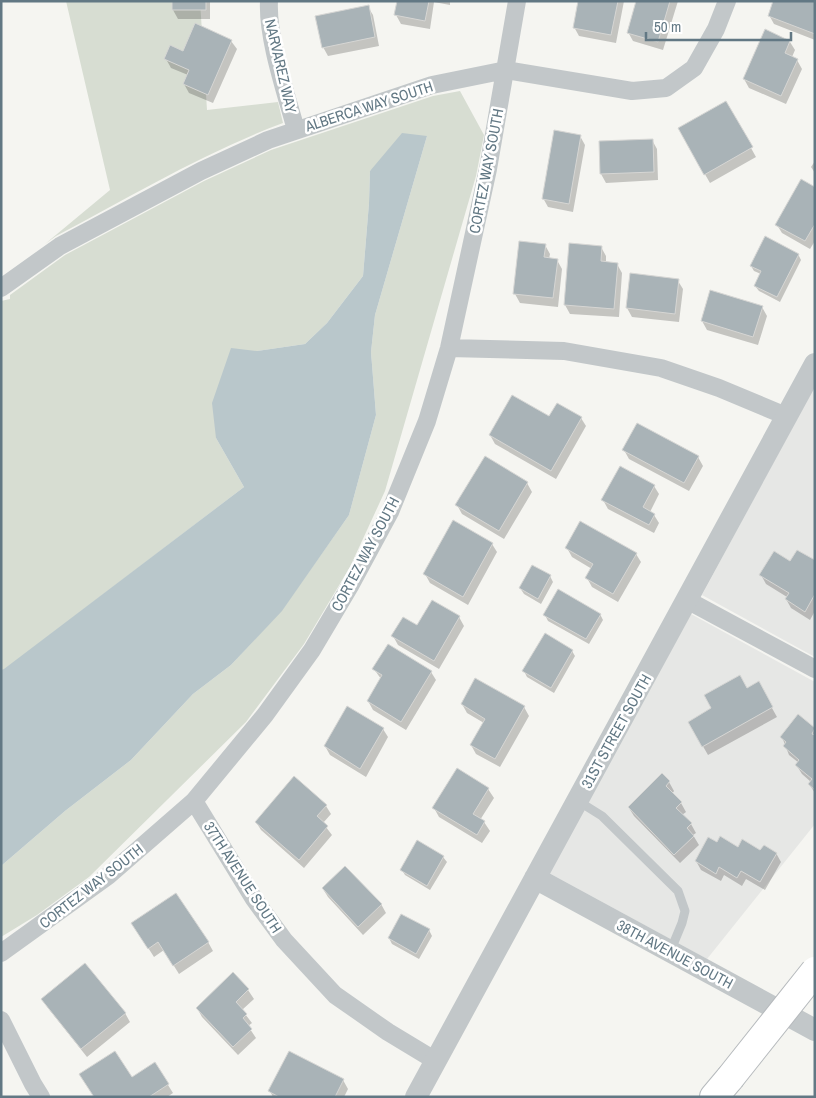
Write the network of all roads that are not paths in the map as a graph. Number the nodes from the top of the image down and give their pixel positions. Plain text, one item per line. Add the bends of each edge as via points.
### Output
1 (269, 1) edge
2 (517, 1) edge
3 (727, 1) edge
4 (506, 70) junction
5 (296, 130) junction
6 (1, 288) edge
7 (449, 348) junction
8 (815, 364) edge
9 (786, 416) junction
10 (687, 600) junction
11 (815, 670) edge
12 (194, 801) junction
13 (577, 801) junction
14 (534, 878) junction
15 (670, 952) junction
16 (1, 953) edge
17 (815, 971) edge
18 (1, 1020) edge
19 (815, 1030) edge
20 (436, 1061) junction
21 (722, 1088) edge
22 (41, 1097) edge
23 (416, 1097) edge

1 - 5 street, NARVAREZ WAY via 268,14 277,58
2 - 4 street, CORTEZ WAY SOUTH
3 - 4 street, ALBERCA WAY SOUTH via 716,30 694,68 666,88 632,91
4 - 5 street, ALBERCA WAY SOUTH via 432,85
4 - 7 street, CORTEZ WAY SOUTH
5 - 6 street, ALBERCA WAY SOUTH via 201,171 60,246
7 - 9 street via 564,352 661,368
7 - 12 street, CORTEZ WAY SOUTH via 427,421 390,512 350,586 312,650 265,715
8 - 9 street, 31ST STREET SOUTH
9 - 10 street, 31ST STREET SOUTH
10 - 11 street
10 - 13 street, 31ST STREET SOUTH
12 - 16 street, CORTEZ WAY SOUTH via 108,876
12 - 20 street, 37TH AVENUE SOUTH via 254,899 284,940 322,982 350,1006
13 - 14 street, 31ST STREET SOUTH
13 - 15 lane via 608,821 678,891 685,911
14 - 15 street, 38TH AVENUE SOUTH
14 - 20 street, 31ST STREET SOUTH
15 - 19 street, 38TH AVENUE SOUTH
17 - 21 highway, bridge
18 - 22 street
20 - 23 street, 31ST STREET SOUTH

